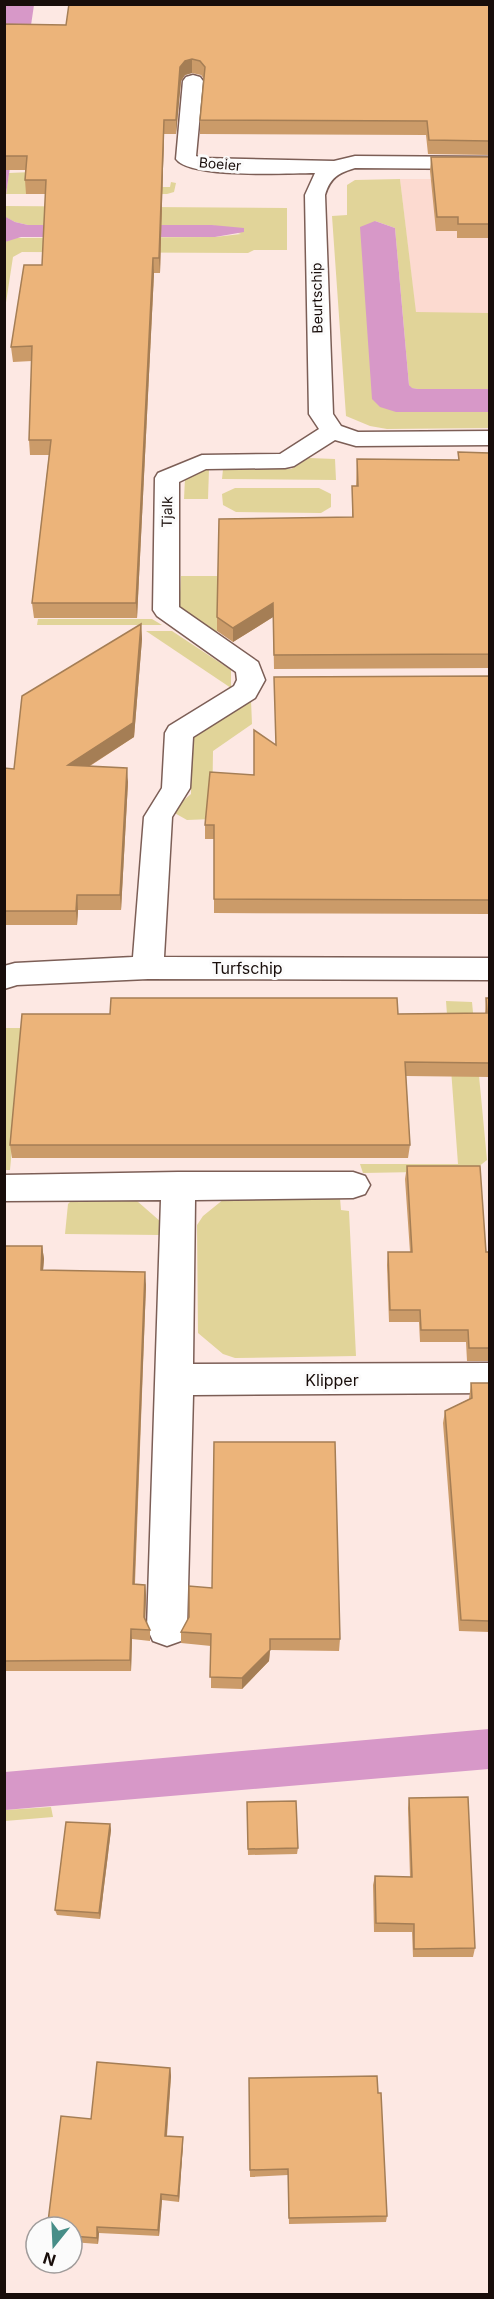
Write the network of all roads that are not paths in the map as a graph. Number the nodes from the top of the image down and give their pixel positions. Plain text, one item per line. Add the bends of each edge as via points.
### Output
1 (193, 81) edge
2 (489, 163) edge
3 (333, 167) junction
4 (332, 431) junction
5 (489, 438) edge
6 (148, 968) junction
7 (489, 969) edge
8 (4, 978) edge
9 (178, 1185) junction
10 (353, 1185) dead end
11 (4, 1188) edge
12 (489, 1378) edge
13 (175, 1380) junction
14 (167, 1628) dead end

1 - 3 street, Boeier via 186,159 211,166
2 - 3 street via 355,162
3 - 4 street, Beurtschip via 321,176 315,195 321,414
4 - 5 street via 356,439
4 - 6 street, Tjalk via 285,461 202,462 167,478 166,610 263,680 179,733 176,788 158,817
6 - 7 street, Turfschip
6 - 8 street, Turfschip via 15,974
9 - 10 street
9 - 11 street
9 - 13 street
12 - 13 street, Klipper
13 - 14 street

